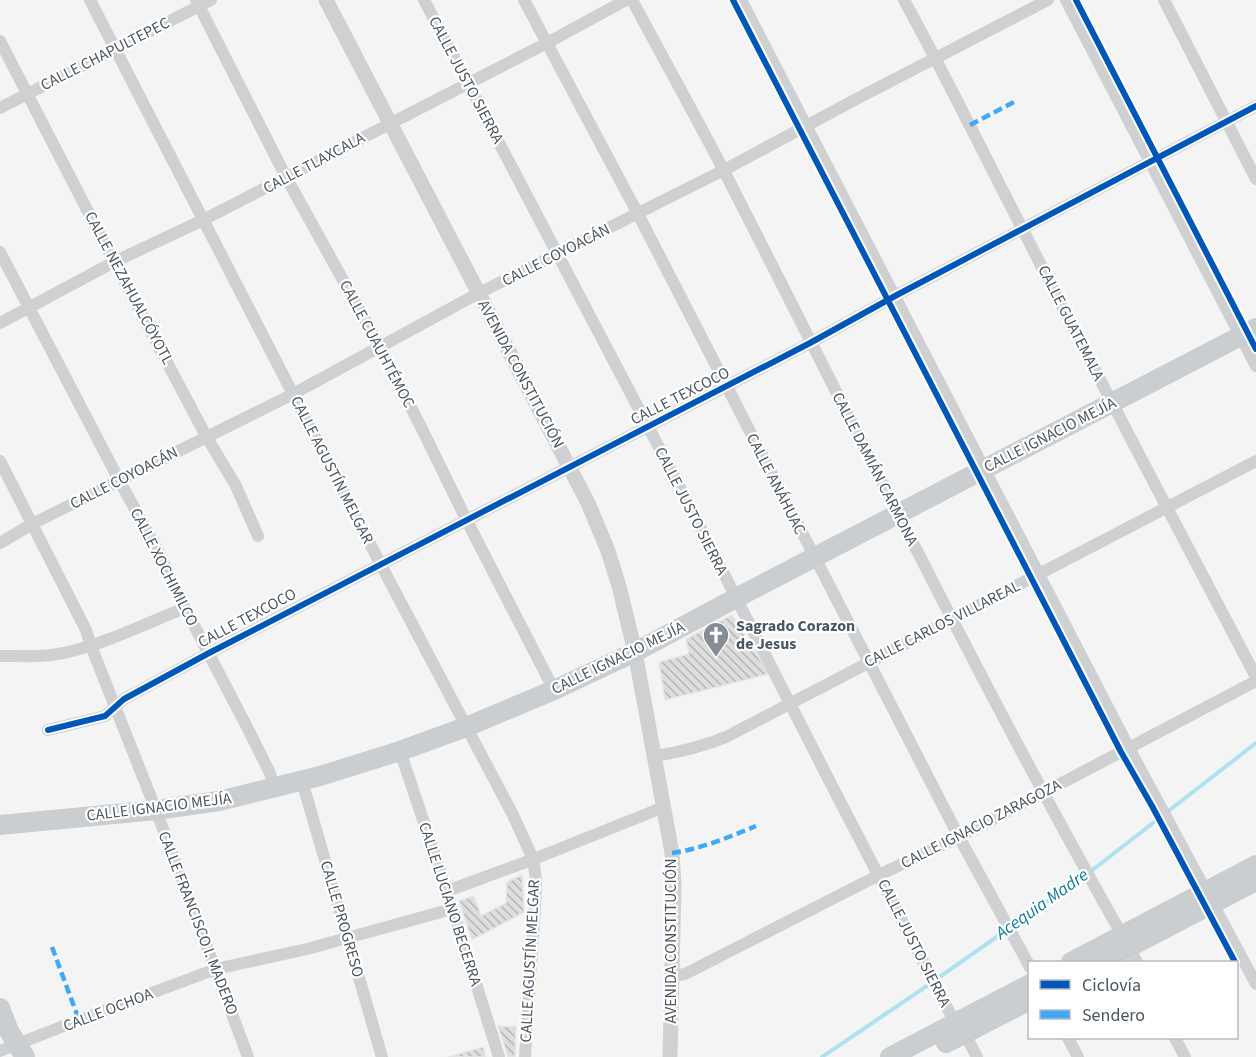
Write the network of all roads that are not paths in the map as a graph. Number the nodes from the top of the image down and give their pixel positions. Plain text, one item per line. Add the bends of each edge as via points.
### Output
1 (90, 0) edge
2 (326, 0) edge
3 (424, 0) edge
4 (524, 0) edge
5 (626, 0) edge
6 (632, 0) edge
7 (741, 0) edge
8 (904, 0) edge
9 (1048, 0) edge
10 (1066, 0) edge
11 (1164, 0) edge
12 (202, 2) edge
13 (0, 40) edge
14 (547, 43) junction
15 (116, 49) junction
16 (936, 57) junction
17 (467, 83) junction
18 (28, 93) junction
19 (1256, 106) edge
20 (0, 108) edge
21 (1226, 122) junction
22 (390, 123) junction
23 (806, 126) junction
24 (1150, 162) junction
25 (724, 170) junction
26 (286, 177) junction
27 (1256, 179) edge
28 (638, 214) junction
29 (203, 220) junction
30 (1022, 230) junction
31 (0, 252) edge
32 (558, 254) junction
33 (114, 262) junction
34 (479, 293) junction
35 (895, 296) junction
36 (28, 308) junction
37 (0, 323) edge
38 (1248, 332) edge
39 (810, 343) junction
40 (380, 347) junction
41 (1256, 366) edge
42 (726, 386) junction
43 (293, 394) junction
44 (1112, 403) junction
45 (649, 427) junction
46 (206, 436) junction
47 (0, 461) edge
48 (1256, 461) edge
49 (570, 467) junction
50 (984, 469) junction
51 (119, 480) junction
52 (1167, 508) junction
53 (897, 514) junction
54 (467, 521) junction
55 (32, 524) junction
56 (258, 536) dead end
57 (0, 543) edge
58 (814, 557) junction
59 (381, 565) junction
60 (1039, 575) junction
61 (736, 598) junction
62 (185, 608) junction
63 (952, 620) junction
64 (91, 646) junction
65 (635, 652) junction
66 (209, 653) junction
67 (0, 656) edge
68 (870, 662) junction
69 (1256, 679) edge
70 (554, 690) junction
71 (790, 704) junction
72 (115, 708) junction
73 (466, 727) junction
74 (48, 730) dead end
75 (1129, 748) junction
76 (400, 751) junction
77 (655, 756) junction
78 (302, 781) junction
79 (274, 788) junction
80 (1044, 793) junction
81 (664, 807) junction
82 (156, 810) junction
83 (0, 825) edge
84 (959, 837) junction
85 (532, 859) junction
86 (1256, 865) edge
87 (879, 875) junction
88 (1256, 881) edge
89 (447, 891) junction
90 (1210, 897) junction
91 (452, 909) junction
92 (347, 937) junction
93 (1130, 949) edge
94 (1079, 961) edge
95 (1105, 961) edge
96 (1028, 965) edge
97 (216, 969) junction
98 (672, 976) junction
99 (1256, 984) edge
100 (1028, 985) edge
101 (1028, 1000) edge
102 (0, 1008) edge
103 (960, 1029) junction
104 (1069, 1039) edge
105 (1176, 1039) edge
106 (14, 1051) edge
107 (248, 1057) edge
108 (382, 1057) edge
109 (499, 1057) edge
110 (525, 1057) edge
111 (670, 1057) edge
112 (890, 1057) edge
113 (919, 1057) edge
114 (977, 1057) edge
115 (1078, 1057) edge
116 (1185, 1057) edge

1 - 15 street, CALLE AGUSTÍN MELGAR
2 - 22 street, AVENIDA CONSTITUCIÓN
3 - 17 street, CALLE JUSTO SIERRA
4 - 14 street, CALLE ANÁHUAC
5 - 14 street, CALLE TLAXCALA
6 - 25 street, CALLE DAMIÁN CARMONA
7 - 23 street
8 - 16 street, CALLE GUATEMALA
9 - 16 street, CALLE COYOACÁN
10 - 24 street
11 - 21 street
12 - 15 street, CALLE CHAPULTEPEC
12 - 26 street, CALLE CUAUHTÉMOC
13 - 18 street, CALLE NEZAHUALCÓYOTL
14 - 17 street, CALLE TLAXCALA
14 - 28 street, CALLE ANÁHUAC
15 - 18 street, CALLE CHAPULTEPEC
15 - 29 street, CALLE AGUSTÍN MELGAR
16 - 23 street, CALLE COYOACÁN
16 - 30 street, CALLE GUATEMALA
17 - 22 street, CALLE TLAXCALA
17 - 32 street, CALLE JUSTO SIERRA
18 - 20 street, CALLE CHAPULTEPEC
18 - 33 street, CALLE NEZAHUALCÓYOTL
19 - 21 street, CALLE TEXCOCO
21 - 24 street, CALLE TEXCOCO
21 - 27 street
22 - 26 street, CALLE TLAXCALA
22 - 34 street, AVENIDA CONSTITUCIÓN
23 - 25 street, CALLE COYOACÁN
23 - 35 street
24 - 30 street, CALLE TEXCOCO
24 - 38 street
25 - 28 street, CALLE COYOACÁN
25 - 39 street, CALLE DAMIÁN CARMONA
26 - 29 street, CALLE TLAXCALA
26 - 40 street, CALLE CUAUHTÉMOC
28 - 32 street, CALLE COYOACÁN
28 - 42 street, CALLE ANÁHUAC
29 - 33 street, CALLE TLAXCALA
29 - 43 street, CALLE AGUSTÍN MELGAR
30 - 35 street, CALLE TEXCOCO
30 - 44 street, CALLE GUATEMALA
31 - 36 street, CALLE XOCHIMILCO
32 - 34 street, CALLE COYOACÁN
32 - 45 street, CALLE JUSTO SIERRA
33 - 36 street, CALLE TLAXCALA
33 - 46 street, CALLE NEZAHUALCÓYOTL
34 - 40 street, CALLE COYOACÁN
34 - 49 street, AVENIDA CONSTITUCIÓN
35 - 39 street, CALLE TEXCOCO
35 - 50 street
36 - 37 street, CALLE TLAXCALA
36 - 51 street, CALLE XOCHIMILCO
38 - 41 street
38 - 44 main road, CALLE IGNACIO MEJÍA
39 - 42 street, CALLE TEXCOCO
39 - 53 street, CALLE DAMIÁN CARMONA
40 - 43 street, CALLE COYOACÁN
40 - 54 street, CALLE CUAUHTÉMOC
42 - 45 street, CALLE TEXCOCO
42 - 58 street, CALLE ANÁHUAC
43 - 46 street, CALLE COYOACÁN
43 - 59 street, CALLE AGUSTÍN MELGAR
44 - 50 main road, CALLE IGNACIO MEJÍA
44 - 52 street, CALLE GUATEMALA
45 - 49 street, CALLE TEXCOCO
45 - 61 street, CALLE JUSTO SIERRA
46 - 51 street, CALLE COYOACÁN
46 - 56 street, CALLE NEZAHUALCÓYOTL via 236,486
47 - 55 street, CALLE FRANCISCO I. MADERO
48 - 52 street, CALLE CARLOS VILLAREAL
49 - 54 street, CALLE TEXCOCO
49 - 65 street, AVENIDA CONSTITUCIÓN via 608,551
50 - 53 main road, CALLE IGNACIO MEJÍA
50 - 60 street
51 - 55 street, CALLE COYOACÁN
51 - 62 street, CALLE XOCHIMILCO
52 - 60 street, CALLE CARLOS VILLAREAL
52 - 69 street, CALLE GUATEMALA
53 - 58 main road, CALLE IGNACIO MEJÍA
53 - 63 street, CALLE DAMIÁN CARMONA
54 - 59 street, CALLE TEXCOCO
54 - 70 street, CALLE CUAUHTÉMOC
55 - 57 street, CALLE COYOACÁN
55 - 64 street, CALLE FRANCISCO I. MADERO via 87,630
58 - 61 main road, CALLE IGNACIO MEJÍA
58 - 68 street, CALLE ANÁHUAC
59 - 66 street, CALLE TEXCOCO
59 - 73 street, CALLE AGUSTÍN MELGAR
60 - 63 street, CALLE CARLOS VILLAREAL
60 - 75 street
61 - 65 main road, CALLE IGNACIO MEJÍA
61 - 71 street, CALLE JUSTO SIERRA
62 - 64 street
62 - 66 street, CALLE XOCHIMILCO
63 - 68 street, CALLE CARLOS VILLAREAL
63 - 80 street, CALLE DAMIÁN CARMONA
64 - 67 street via 36,657
64 - 72 street, CALLE FRANCISCO I. MADERO
65 - 70 main road, CALLE IGNACIO MEJÍA
65 - 77 street, AVENIDA CONSTITUCIÓN
66 - 72 street, CALLE TEXCOCO via 124,699
66 - 79 street, CALLE XOCHIMILCO via 264,760
68 - 71 street, CALLE CARLOS VILLAREAL
68 - 84 street, CALLE ANÁHUAC
69 - 75 street, CALLE IGNACIO ZARAGOZA
70 - 73 main road, CALLE IGNACIO MEJÍA
71 - 77 street, CALLE CARLOS VILLAREAL via 705,746
71 - 87 street, CALLE JUSTO SIERRA
72 - 74 street, CALLE TEXCOCO via 105,716
72 - 82 street, CALLE FRANCISCO I. MADERO
73 - 76 main road, CALLE IGNACIO MEJÍA
73 - 85 street, CALLE AGUSTÍN MELGAR
75 - 80 street, CALLE IGNACIO ZARAGOZA
75 - 90 street
76 - 78 main road, CALLE IGNACIO MEJÍA
76 - 89 street, CALLE LUCIANO BECERRA
77 - 81 street, AVENIDA CONSTITUCIÓN
78 - 79 main road, CALLE IGNACIO MEJÍA
78 - 92 street, CALLE PROGRESO
79 - 82 main road, CALLE IGNACIO MEJÍA
80 - 84 street, CALLE IGNACIO ZARAGOZA
80 - 93 street, CALLE DAMIÁN CARMONA
81 - 85 street
81 - 98 street, AVENIDA CONSTITUCIÓN via 674,885
82 - 83 main road, CALLE IGNACIO MEJÍA
82 - 97 street, CALLE FRANCISCO I. MADERO
84 - 87 street, CALLE IGNACIO ZARAGOZA
84 - 96 street, CALLE ANÁHUAC
85 - 89 street
85 - 110 street, CALLE AGUSTÍN MELGAR via 536,879
86 - 90 main road
87 - 98 street, CALLE IGNACIO ZARAGOZA via 685,974
87 - 103 street, CALLE JUSTO SIERRA
88 - 90 main road
89 - 91 street, CALLE LUCIANO BECERRA
90 - 93 main road
90 - 99 street
91 - 92 street, CALLE OCHOA
91 - 109 street, CALLE LUCIANO BECERRA
92 - 97 street, CALLE OCHOA
92 - 108 street, CALLE PROGRESO
93 - 94 main road
93 - 95 main road
97 - 106 street, CALLE OCHOA
97 - 107 street, CALLE FRANCISCO I. MADERO
98 - 111 street, AVENIDA CONSTITUCIÓN
100 - 103 main road
101 - 103 main road
102 - 106 main road
103 - 112 main road
103 - 113 main road
103 - 114 street, CALLE JUSTO SIERRA
104 - 115 street
105 - 116 street

